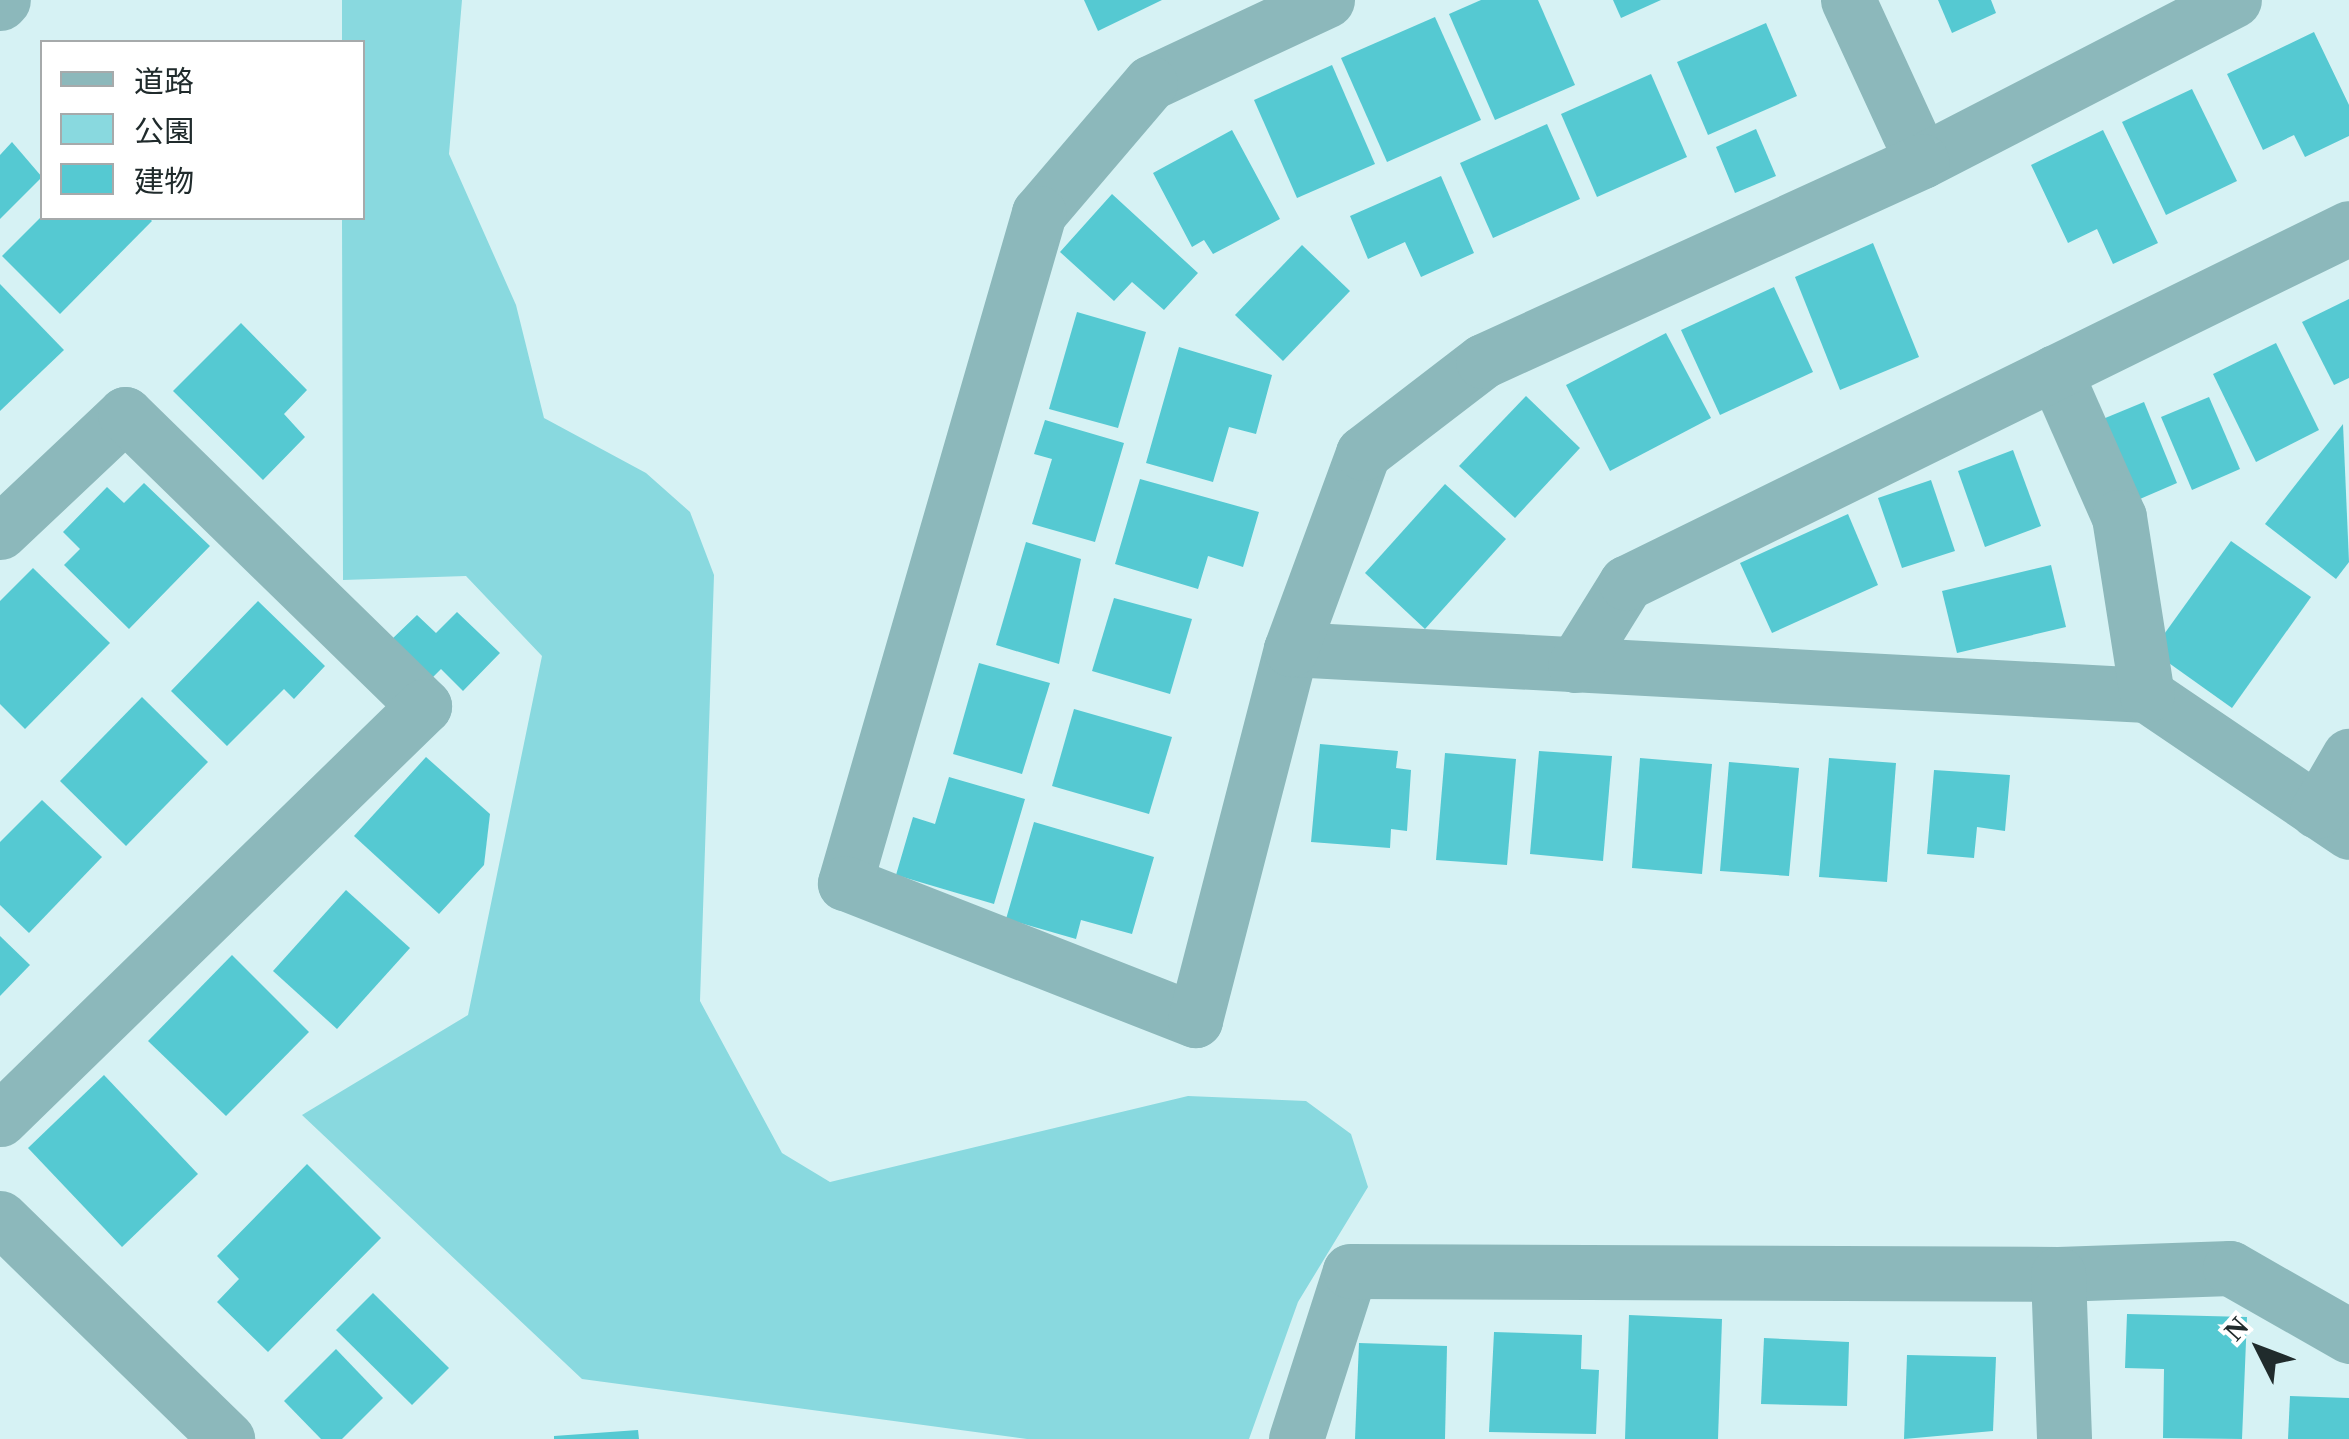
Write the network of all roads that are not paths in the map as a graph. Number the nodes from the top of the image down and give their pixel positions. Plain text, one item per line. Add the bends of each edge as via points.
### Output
1 (1327, 0) edge
2 (1848, 0) edge
3 (2234, 0) edge
4 (1922, 161) junction
5 (2349, 228) edge
6 (2055, 372) junction
7 (0, 532) edge
8 (1291, 649) junction
9 (1574, 665) junction
10 (2147, 695) junction
11 (2349, 756) edge
12 (2333, 822) edge
13 (0, 1119) edge
14 (0, 1218) edge
15 (2058, 1274) junction
16 (2349, 1336) edge
17 (227, 1439) edge
18 (1296, 1439) edge
19 (2064, 1439) edge

1 - 8 street via 1150,83 1040,213 845,883 1196,1020
2 - 4 street
3 - 4 street
4 - 8 street via 1483,361 1378,442 1363,454
5 - 6 street
6 - 9 street via 1626,584
6 - 10 street via 2119,518
7 - 13 street via 125,414 424,706
8 - 9 street
9 - 10 street
10 - 12 street
11 - 12 street
14 - 17 street
15 - 16 street via 2230,1268
15 - 18 street via 1350,1270
15 - 19 street

